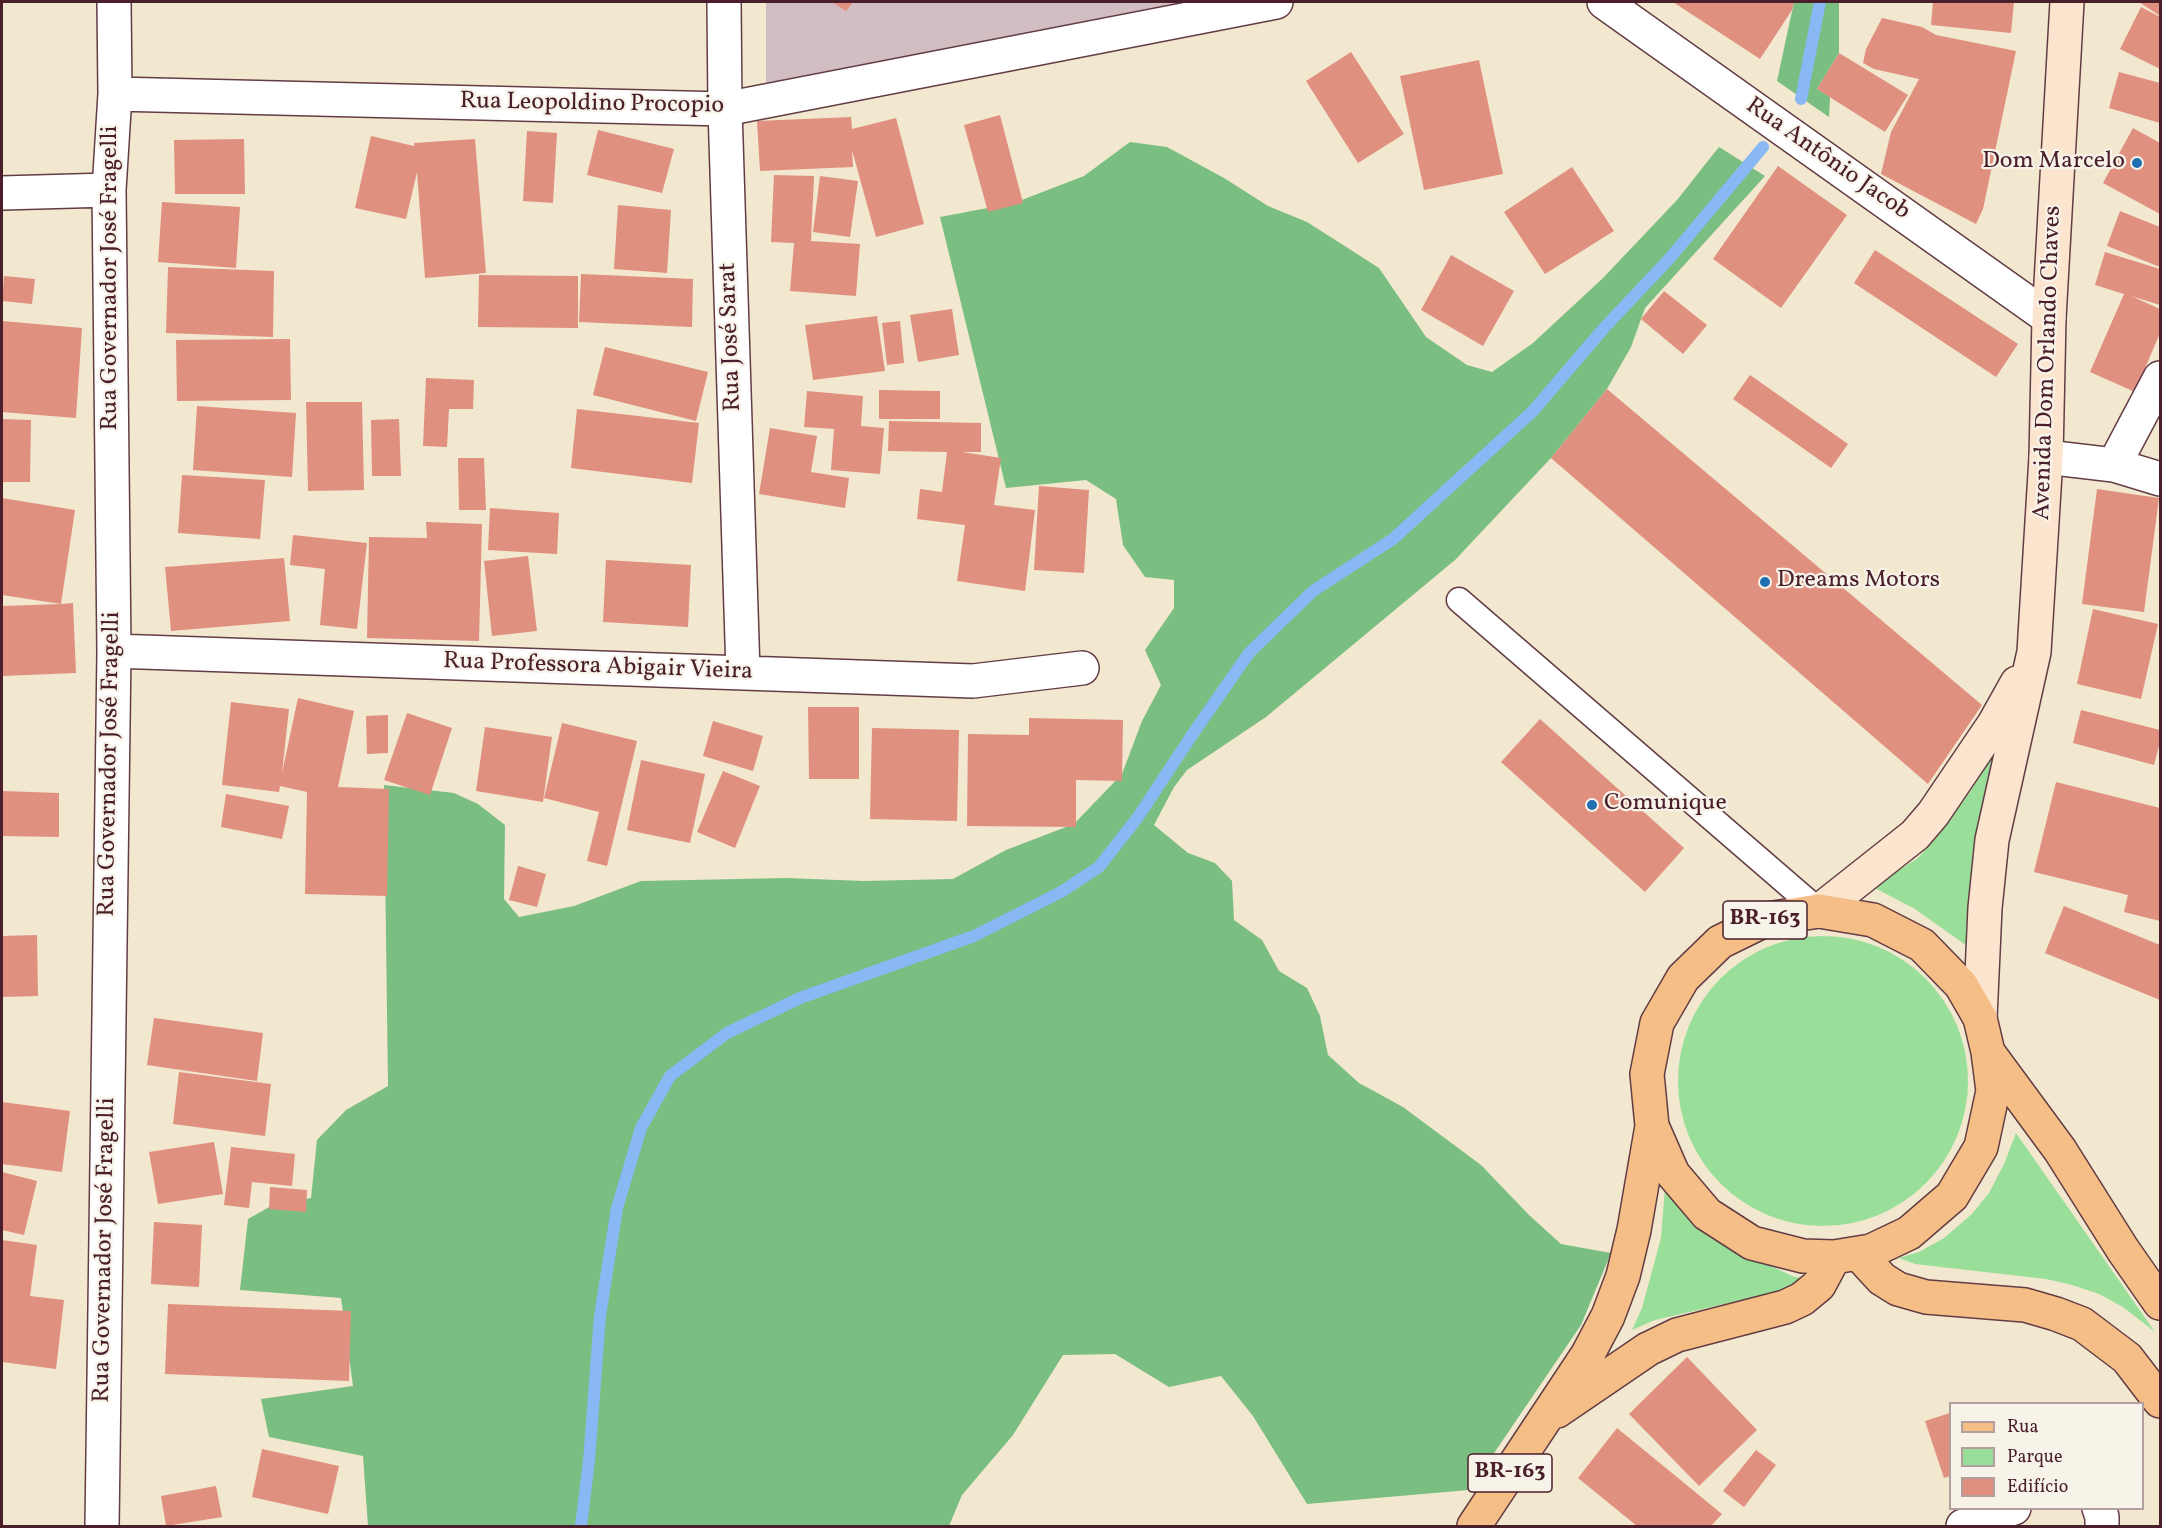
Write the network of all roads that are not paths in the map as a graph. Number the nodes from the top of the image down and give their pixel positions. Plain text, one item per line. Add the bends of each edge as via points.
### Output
1 (114, 2) edge
2 (724, 2) edge
3 (1276, 2) edge
4 (1604, 2) edge
5 (2067, 2) edge
6 (115, 94) junction
7 (725, 109) junction
8 (109, 190) junction
9 (2, 193) edge
10 (2049, 318) junction
11 (2160, 378) edge
12 (2046, 457) junction
13 (2114, 465) junction
14 (2160, 478) edge
15 (1459, 600) dead end
16 (114, 651) junction
17 (2034, 652) junction
18 (1082, 668) dead end
19 (743, 672) junction
20 (1819, 911) junction
21 (1980, 1018) junction
22 (1988, 1052) junction
23 (1652, 1126) junction
24 (1847, 1256) junction
25 (2160, 1303) edge
26 (2160, 1401) edge
27 (1545, 1419) junction
28 (2011, 1510) edge
29 (2098, 1510) edge
30 (102, 1527) edge
31 (1474, 1527) edge
32 (1962, 1527) edge
33 (2102, 1527) edge

1 - 6 street, Rua Governador José Fragelli
2 - 7 street, Rua José Sarat
3 - 7 street, Rua Leopoldino Procopio
4 - 10 street, Rua Antônio Jacob
5 - 10 main road, Avenida Dom Orlando Chaves
6 - 7 street, Rua Leopoldino Procopio
6 - 8 street, Rua Governador José Fragelli
7 - 19 street, Rua José Sarat
8 - 9 street
8 - 16 street, Rua Governador José Fragelli
10 - 12 main road, Avenida Dom Orlando Chaves
11 - 13 street
12 - 13 street
12 - 17 main road, Avenida Dom Orlando Chaves
13 - 14 street
15 - 20 lane
16 - 19 street, Rua Professora Abigair Vieira
16 - 30 street, Rua Governador José Fragelli
17 - 20 main road, Avenida Dom Orlando Chaves via 1994,724 1933,814 1915,835
17 - 21 main road, Avenida Dom Orlando Chaves via 1992,840
18 - 19 street, Rua Professora Abigair Vieira via 973,681
20 - 21 main road, Avenida Dom Orlando Chaves / BR-163 via 1873,920 1923,945 1961,985
20 - 23 main road, Avenida Dom Orlando Chaves / BR-163 via 1767,919 1730,937 1683,978 1657,1023 1647,1074
21 - 22 main road, Avenida Dom Orlando Chaves / BR-163
22 - 24 main road, Avenida Dom Orlando Chaves / BR-163 via 1993,1091 1982,1147 1952,1196 1909,1233 1871,1251
22 - 25 main road, Avenida Dom Orlando Chaves / BR-163 via 2060,1150
23 - 24 main road, Avenida Dom Orlando Chaves / BR-163 via 1673,1174 1707,1214 1752,1243 1803,1256
23 - 27 main road, Avenida Dom Orlando Chaves / BR-163 via 1623,1276 1588,1354
24 - 26 main road via 1898,1289 1926,1298 2025,1305 2082,1324 2127,1358
24 - 27 main road, Avenida Dom Orlando Chaves / BR-163 via 1802,1299 1677,1335 1648,1349
27 - 31 main road, Avenida Dom Orlando Chaves / BR-163
28 - 32 street
29 - 33 street

